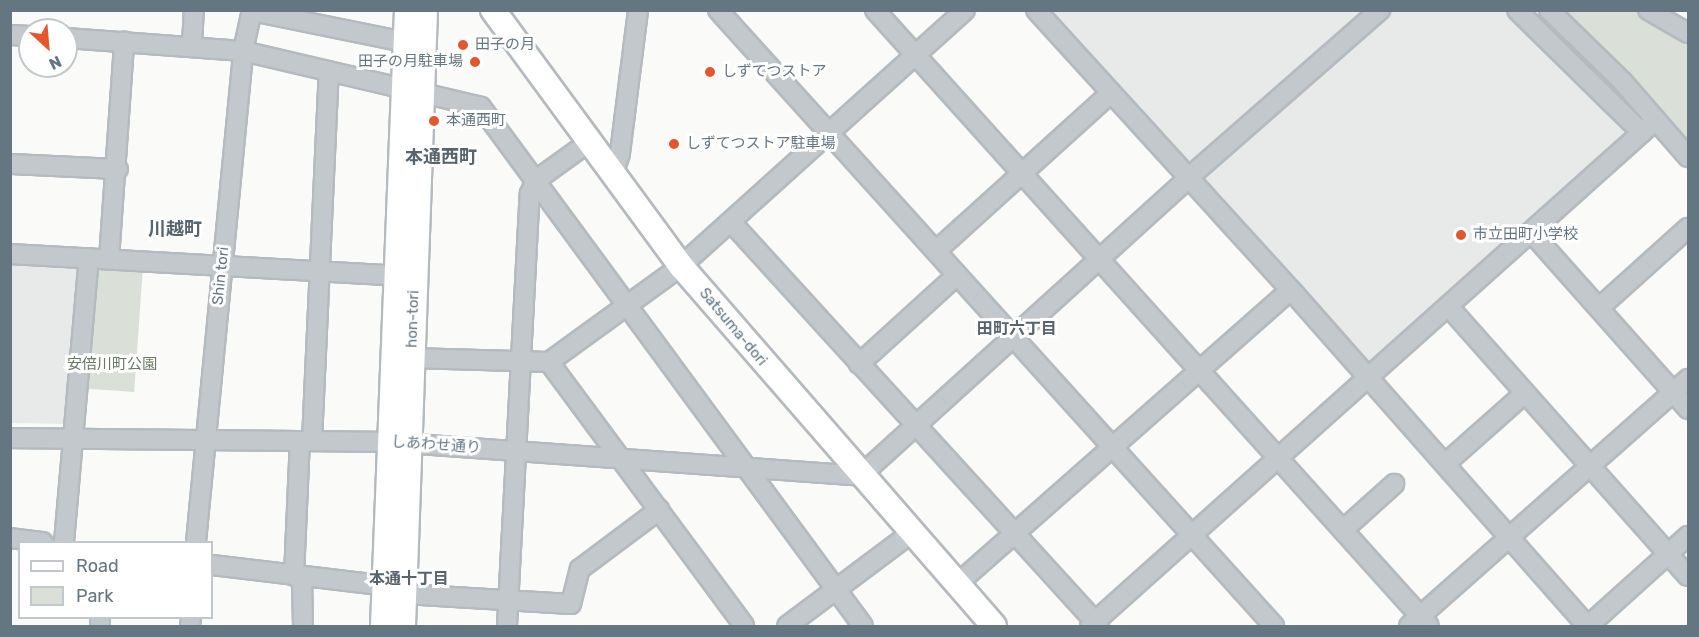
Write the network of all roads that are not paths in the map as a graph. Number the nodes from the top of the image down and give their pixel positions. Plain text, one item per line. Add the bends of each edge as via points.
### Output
1 (195, 10) edge
2 (407, 10) edge
3 (425, 10) edge
4 (493, 10) edge
5 (638, 10) edge
6 (718, 10) edge
7 (874, 10) edge
8 (965, 10) edge
9 (1036, 10) edge
10 (1380, 10) edge
11 (1517, 10) edge
12 (1549, 10) edge
13 (1648, 10) edge
14 (252, 11) edge
15 (1689, 33) edge
16 (78, 39) edge
17 (124, 42) junction
18 (405, 42) junction
19 (192, 45) junction
20 (243, 51) junction
21 (915, 56) junction
22 (329, 71) junction
23 (412, 90) junction
24 (1110, 94) junction
25 (1656, 120) junction
26 (831, 133) junction
27 (1642, 133) junction
28 (589, 142) junction
29 (1689, 157) edge
30 (10, 164) edge
31 (118, 169) junction
32 (1021, 174) junction
33 (613, 175) junction
34 (1187, 179) junction
35 (535, 181) junction
36 (731, 222) junction
37 (1689, 228) edge
38 (1530, 232) junction
39 (936, 251) junction
40 (10, 254) edge
41 (89, 258) junction
42 (109, 259) junction
43 (1101, 261) junction
44 (222, 265) junction
45 (681, 266) junction
46 (320, 271) junction
47 (957, 275) junction
48 (406, 276) junction
49 (1291, 290) junction
50 (627, 306) junction
51 (1448, 306) junction
52 (1599, 308) junction
53 (1014, 338) junction
54 (412, 358) junction
55 (520, 360) junction
56 (549, 362) junction
57 (859, 364) junction
58 (1199, 369) junction
59 (1368, 378) junction
60 (1689, 379) edge
61 (1674, 392) junction
62 (1525, 393) junction
63 (1689, 409) edge
64 (915, 427) junction
65 (10, 438) edge
66 (73, 439) junction
67 (205, 439) junction
68 (306, 441) junction
69 (399, 442) junction
70 (1112, 447) junction
71 (516, 450) junction
72 (1278, 458) junction
73 (620, 459) junction
74 (1444, 464) junction
75 (1591, 466) junction
76 (746, 468) junction
77 (860, 476) junction
78 (1394, 484) dead end
79 (658, 510) junction
80 (1343, 530) junction
81 (1012, 532) junction
82 (910, 534) junction
83 (1192, 535) junction
84 (1689, 536) edge
85 (10, 538) edge
86 (1512, 539) junction
87 (30, 541) edge
88 (64, 541) edge
89 (196, 541) edge
90 (1669, 554) junction
91 (213, 565) edge
92 (298, 576) junction
93 (1689, 576) edge
94 (956, 585) junction
95 (398, 589) junction
96 (836, 590) junction
97 (508, 600) junction
98 (1420, 623) edge
99 (1095, 625) edge
100 (303, 627) edge
101 (383, 627) edge
102 (403, 627) edge
103 (507, 627) edge
104 (744, 627) edge
105 (787, 627) edge
106 (863, 627) edge
107 (994, 627) edge
108 (1274, 627) edge
109 (1587, 627) edge

1 - 19 street
2 - 18 main road, hon-tori
3 - 23 main road, hon-tori
4 - 28 main road, Satsuma-dori
5 - 33 street via 620,153
6 - 26 street
7 - 21 street
8 - 21 street
9 - 24 street
10 - 34 street
11 - 27 street
12 - 25 street
13 - 15 street
14 - 18 street
14 - 20 street, Shin tori
16 - 17 street
17 - 19 street
17 - 31 street
18 - 23 main road, hon-tori
19 - 20 street
20 - 22 street
20 - 44 street, Shin tori
21 - 26 street
21 - 32 street
22 - 23 street
22 - 46 street
23 - 35 street via 481,107
23 - 48 main road, hon-tori
24 - 32 street
24 - 34 street
25 - 27 street
25 - 29 street
26 - 36 street
26 - 39 street
27 - 38 street
28 - 33 main road, Satsuma-dori
28 - 35 street
30 - 31 street
31 - 42 street
32 - 39 street
32 - 43 street
33 - 45 main road, Satsuma-dori
34 - 43 street
34 - 49 street
35 - 50 street
35 - 55 street via 530,194
36 - 45 street
36 - 57 street
37 - 52 street
38 - 51 street
38 - 52 street
39 - 47 street
40 - 41 street
41 - 42 street
41 - 66 street
42 - 44 street
43 - 53 street
43 - 58 street
44 - 46 street
44 - 67 street, Shin tori
45 - 50 street
45 - 77 main road, Satsuma-dori
46 - 48 street
46 - 68 street
47 - 53 street
47 - 57 street
48 - 54 main road, hon-tori
48 - 69 main road, hon-tori
49 - 58 street
49 - 59 street
50 - 56 street
50 - 76 street
51 - 59 street
51 - 62 street
52 - 61 street
53 - 64 street
53 - 70 street
54 - 55 street
54 - 69 main road, hon-tori
55 - 56 street
55 - 71 street
56 - 73 street
57 - 64 street
58 - 70 street
58 - 72 street
59 - 72 street
59 - 74 street
60 - 61 street
61 - 63 street
61 - 75 street
62 - 74 street
62 - 75 street
64 - 77 street
64 - 81 street
65 - 66 street, しあわせ通り
66 - 67 street, しあわせ通り
66 - 88 street
67 - 68 street, しあわせ通り
67 - 89 street, Shin tori
68 - 69 street, しあわせ通り
68 - 92 street
69 - 71 street, しあわせ通り
69 - 95 main road, hon-tori
70 - 81 street
70 - 83 street
71 - 73 street, しあわせ通り
71 - 97 street
72 - 80 street
72 - 83 street
73 - 76 street, しあわせ通り
73 - 79 street
74 - 86 street
75 - 86 street
75 - 90 street
76 - 77 street, しあわせ通り
76 - 96 street
77 - 82 main road, Satsuma-dori
78 - 80 street
79 - 97 street via 580,569 571,604
79 - 104 street
80 - 98 street
81 - 94 street
81 - 99 street
82 - 94 main road, Satsuma-dori
82 - 96 street
83 - 99 street
83 - 108 street
84 - 90 street
85 - 87 street
86 - 98 street
86 - 109 street
90 - 93 street
90 - 109 street
91 - 92 street
92 - 95 street
92 - 100 street
94 - 107 main road, Satsuma-dori
95 - 97 street
95 - 101 main road, hon-tori
95 - 102 main road, hon-tori
96 - 105 street
96 - 106 street
97 - 103 street

